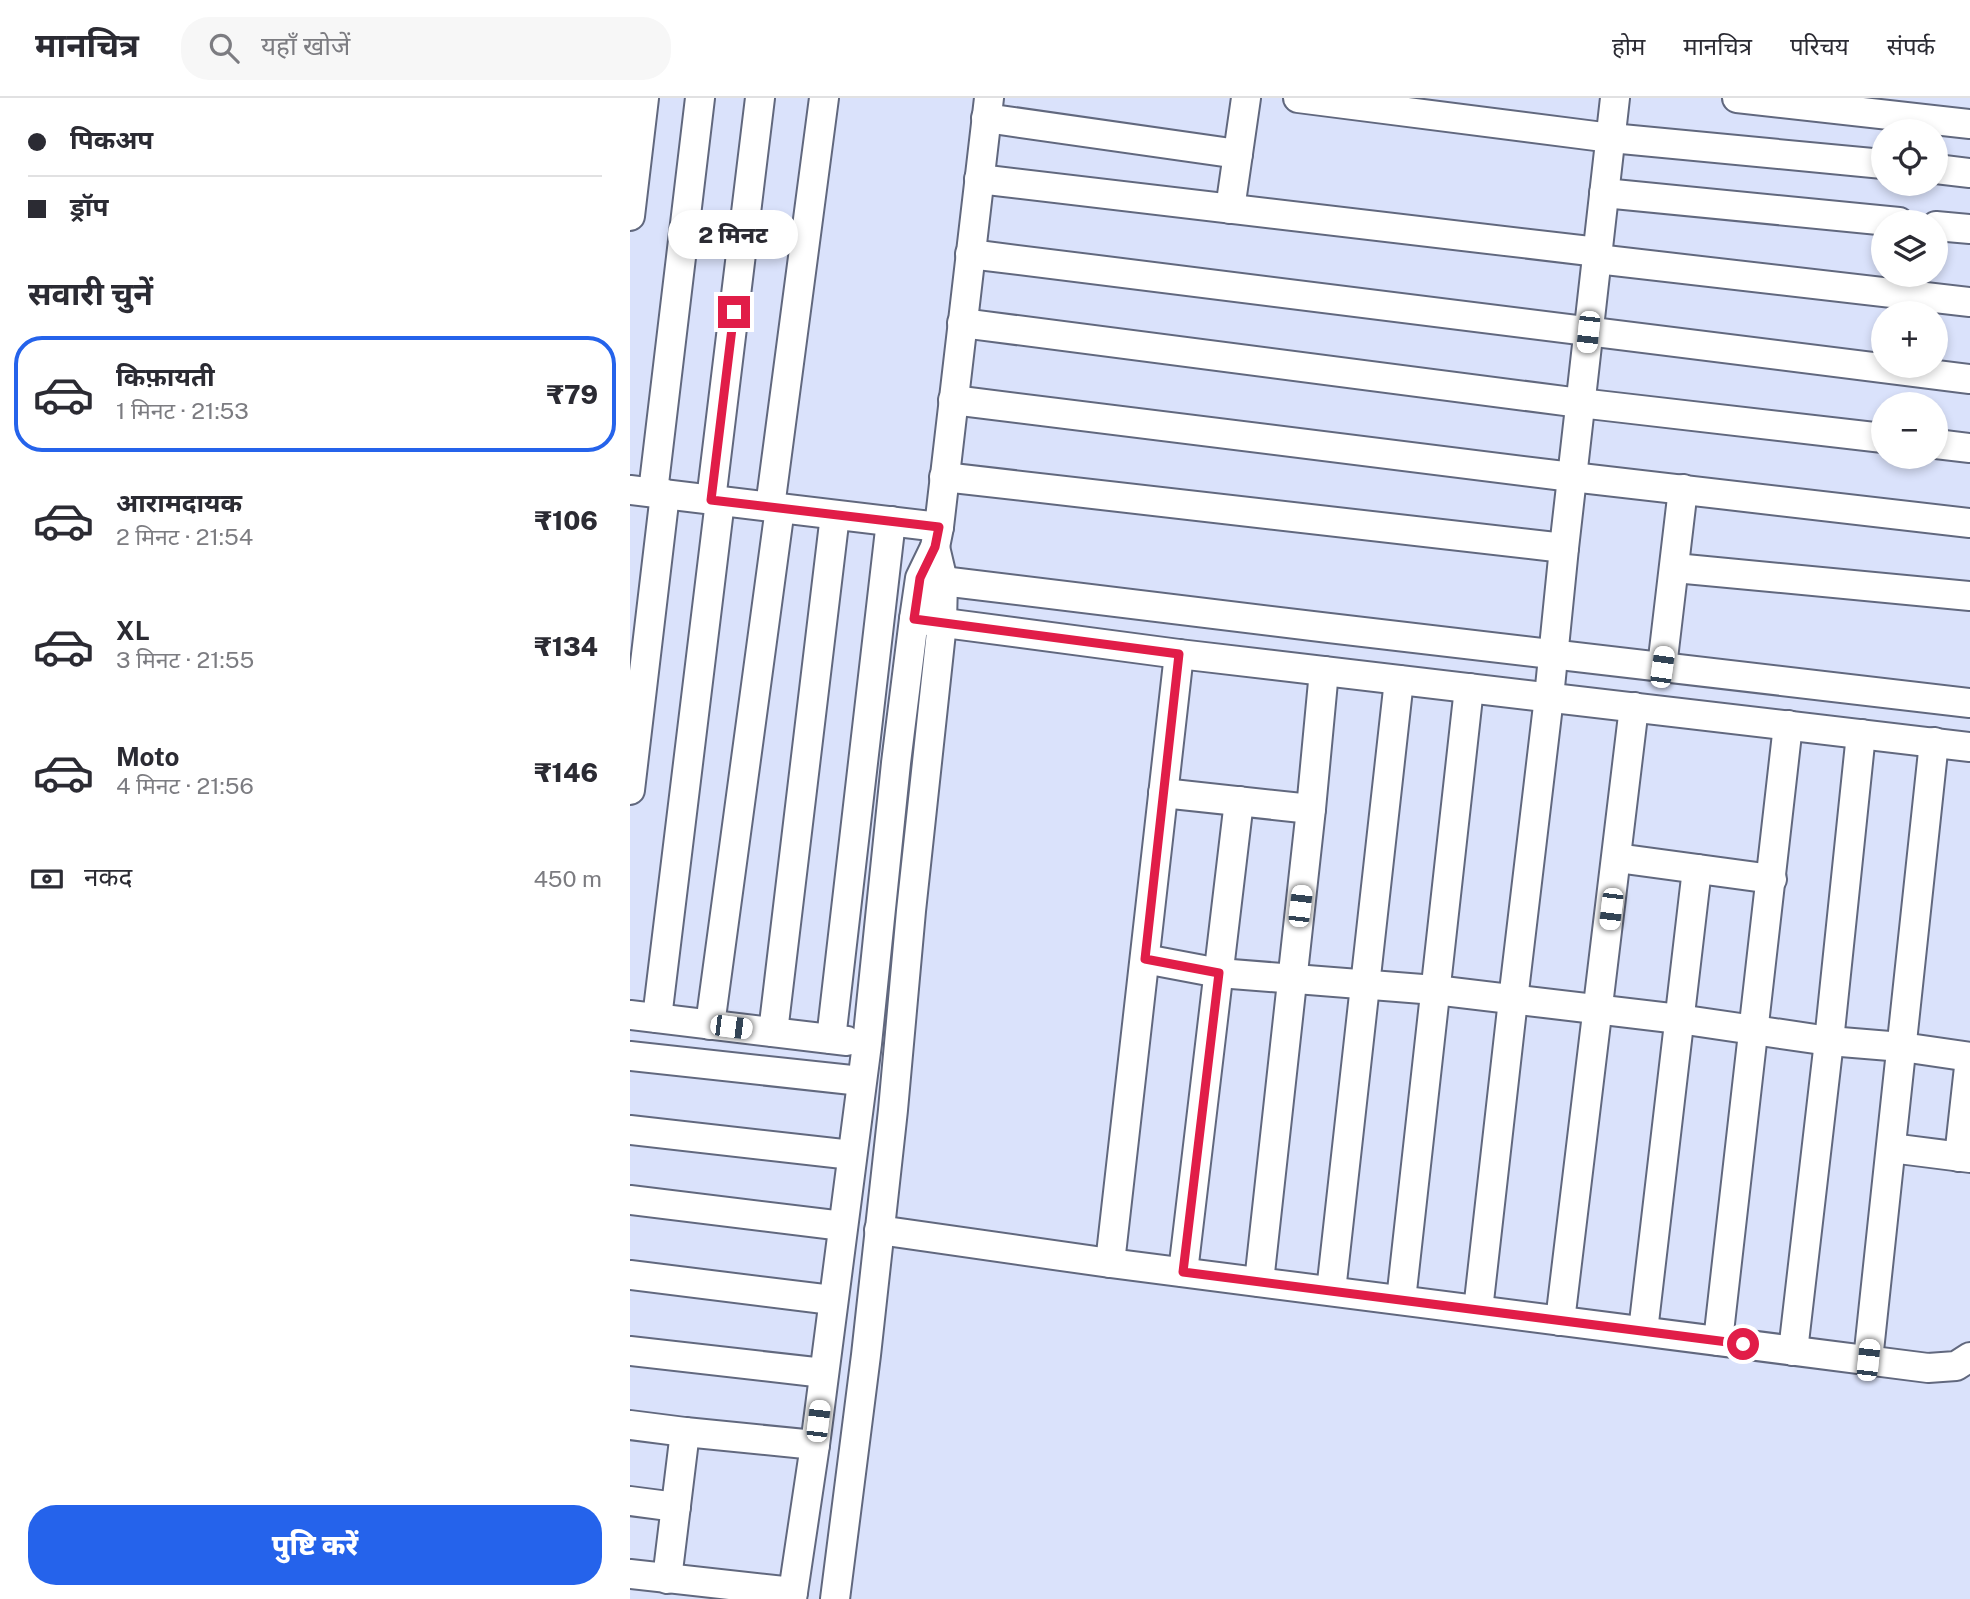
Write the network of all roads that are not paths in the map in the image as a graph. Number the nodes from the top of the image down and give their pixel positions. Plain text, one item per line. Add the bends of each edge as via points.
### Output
1 (644, 98) edge
2 (700, 98) edge
3 (760, 98) edge
4 (824, 98) edge
5 (1246, 98) edge
6 (1297, 98) edge
7 (1615, 98) edge
8 (1737, 98) edge
9 (988, 108) edge
10 (1970, 124) edge
11 (1611, 138) junction
12 (1238, 154) junction
13 (1871, 163) edge
14 (1948, 170) edge
15 (1970, 173) edge
16 (979, 179) junction
17 (1604, 193) junction
18 (1230, 209) junction
19 (630, 216) edge
20 (1871, 219) edge
21 (1948, 227) edge
22 (1970, 229) edge
23 (970, 254) junction
24 (1597, 256) junction
25 (1970, 302) edge
26 (962, 323) junction
27 (1588, 332) junction
28 (1970, 379) edge
29 (953, 400) junction
30 (1580, 404) junction
31 (1871, 437) edge
32 (1948, 445) edge
33 (1970, 448) edge
34 (944, 477) junction
35 (1572, 477) junction
36 (1683, 489) junction
37 (649, 492) edge
38 (716, 500) junction
39 (775, 507) junction
40 (835, 515) junction
41 (891, 521) junction
42 (1970, 523) edge
43 (937, 537) junction
44 (1564, 548) junction
45 (1675, 568) junction
46 (931, 580) junction
47 (1970, 596) edge
48 (914, 619) junction
49 (942, 623) junction
50 (1179, 654) junction
51 (1554, 654) junction
52 (1662, 667) junction
53 (1324, 671) junction
54 (1399, 680) junction
55 (1469, 688) junction
56 (1549, 697) junction
57 (1970, 703) edge
58 (1634, 707) junction
59 (1788, 725) junction
60 (1861, 734) junction
61 (1934, 743) junction
62 (1970, 747) edge
63 (630, 790) edge
64 (1163, 793) junction
65 (1239, 801) junction
66 (1311, 809) junction
67 (1617, 858) junction
68 (1697, 869) junction
69 (1772, 879) junction
70 (1145, 959) junction
71 (1219, 973) junction
72 (1292, 978) junction
73 (1365, 983) junction
74 (1435, 990) junction
75 (1513, 1000) junction
76 (1598, 1010) junction
77 (643, 1017) edge
78 (1679, 1019) junction
79 (710, 1024) junction
80 (1754, 1029) junction
81 (772, 1032) junction
82 (831, 1039) junction
83 (1829, 1041) junction
84 (867, 1044) junction
85 (899, 1046) junction
86 (1902, 1047) junction
87 (630, 1056) edge
88 (1970, 1057) edge
89 (861, 1081) junction
90 (630, 1130) edge
91 (1891, 1148) junction
92 (852, 1155) junction
93 (1965, 1157) edge
94 (630, 1200) edge
95 (843, 1226) junction
96 (879, 1230) junction
97 (1110, 1263) junction
98 (1183, 1272) junction
99 (630, 1275) edge
100 (1259, 1282) junction
101 (1331, 1291) junction
102 (832, 1300) junction
103 (1401, 1300) junction
104 (1478, 1310) junction
105 (1560, 1321) junction
106 (1643, 1331) junction
107 (1718, 1341) junction
108 (630, 1351) edge
109 (1793, 1351) junction
110 (1970, 1357) edge
111 (1868, 1360) junction
112 (824, 1373) junction
113 (630, 1425) edge
114 (685, 1433) junction
115 (815, 1445) junction
116 (630, 1501) edge
117 (676, 1507) junction
118 (630, 1574) edge
119 (667, 1579) junction
120 (793, 1596) edge
121 (835, 1599) edge

1 - 19 street
2 - 37 street
3 - 38 street
4 - 39 street
5 - 12 street
6 - 11 street
7 - 11 street
8 - 10 street
9 - 12 street
9 - 16 street
11 - 13 street
11 - 17 street
12 - 18 street
14 - 15 street
16 - 18 street
16 - 23 street
17 - 20 street
17 - 24 street
18 - 24 street
21 - 22 street
23 - 26 street
23 - 27 street
24 - 25 street
24 - 27 street
26 - 29 street
26 - 30 street
27 - 28 street
27 - 30 street
29 - 34 street
29 - 35 street
30 - 31 street
30 - 35 street
32 - 33 street
34 - 43 street
34 - 44 street
35 - 36 street
35 - 44 street
36 - 42 street
36 - 45 street
37 - 38 street
37 - 63 street
38 - 39 street
38 - 77 street
39 - 40 street
39 - 79 street
40 - 41 street
40 - 81 street
41 - 43 street
41 - 82 street
43 - 46 street
44 - 51 street
45 - 47 street
45 - 52 street
46 - 48 street
46 - 49 street
46 - 51 street
48 - 49 street
48 - 84 street
49 - 50 street
49 - 85 street
50 - 53 street
50 - 64 street
51 - 52 street
51 - 56 street
52 - 57 street
53 - 54 street
53 - 66 street
54 - 55 street
54 - 73 street
55 - 56 street
55 - 74 street
56 - 58 street
56 - 75 street
58 - 59 street
58 - 67 street
59 - 60 street
59 - 69 street
60 - 61 street
60 - 83 street
61 - 62 street
61 - 86 street
64 - 65 street
64 - 70 street
65 - 66 street
65 - 71 street
66 - 72 street
67 - 68 street
67 - 76 street
68 - 69 street
68 - 78 street
69 - 80 street
70 - 71 street
70 - 97 street
71 - 72 street
71 - 98 street
72 - 73 street
72 - 100 street
73 - 74 street
73 - 101 street
74 - 75 street
74 - 103 street
75 - 76 street
75 - 104 street
76 - 78 street
76 - 105 street
77 - 79 street
78 - 80 street
78 - 106 street
79 - 81 street
80 - 83 street
80 - 107 street
81 - 82 street
82 - 84 street
83 - 86 street
83 - 109 street
84 - 85 street
84 - 89 street
85 - 96 street
86 - 88 street
86 - 91 street
87 - 89 street
88 - 93 street
89 - 92 street
90 - 92 street
91 - 93 street
91 - 111 street
92 - 95 street
94 - 95 street
95 - 102 street
96 - 97 street
96 - 121 street
97 - 98 street
98 - 100 street
99 - 102 street
100 - 101 street
101 - 103 street
102 - 112 street
103 - 104 street
104 - 105 street
105 - 106 street
106 - 107 street
107 - 109 street
108 - 112 street
109 - 111 street
110 - 111 street via 1945,1368
112 - 115 street
113 - 114 street
114 - 115 street
114 - 117 street
115 - 120 street
116 - 117 street
117 - 119 street
118 - 119 street
119 - 120 street

